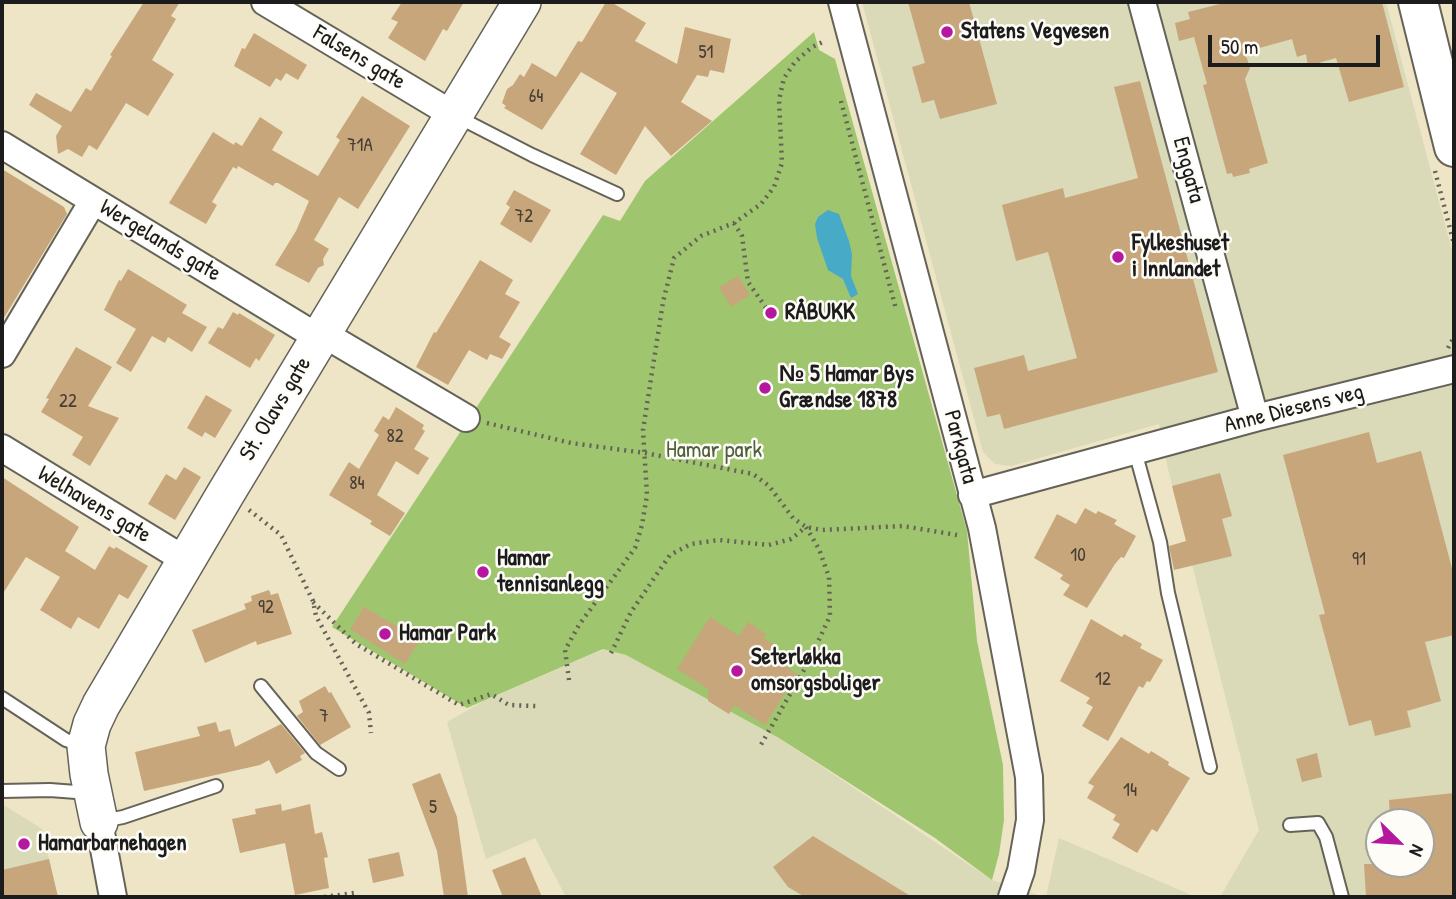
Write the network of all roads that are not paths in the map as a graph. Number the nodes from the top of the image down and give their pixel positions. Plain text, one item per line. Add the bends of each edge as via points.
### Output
1 (265, 2) edge
2 (522, 2) edge
3 (842, 2) edge
4 (1142, 2) edge
5 (1418, 2) edge
6 (452, 114) junction
7 (2, 145) edge
8 (1454, 147) edge
9 (617, 194) dead end
10 (93, 201) junction
11 (320, 335) junction
12 (2, 354) edge
13 (1454, 369) edge
14 (466, 418) road end
15 (1255, 418) junction
16 (2, 448) edge
17 (1135, 451) junction
18 (972, 495) junction
19 (187, 561) junction
20 (261, 686) dead end
21 (2, 698) edge
22 (86, 746) junction
23 (1210, 767) dead end
24 (339, 769) dead end
25 (216, 786) dead end
26 (2, 791) edge
27 (96, 807) junction
28 (1290, 825) dead end
29 (113, 897) edge
30 (1012, 897) edge
31 (1342, 897) edge

1 - 6 street, Falsens gate
2 - 6 main road, St. Olavs gate
3 - 18 street, Parkgata
4 - 15 street, Enggata
5 - 8 highway
6 - 9 lane
6 - 11 main road, St. Olavs gate
7 - 10 street, Wergelands gate
10 - 11 street, Wergelands gate
10 - 12 street
11 - 14 street, Wergelands gate
11 - 19 main road, St. Olavs gate
13 - 15 street, Anne Diesens veg
15 - 17 street, Anne Diesens veg
16 - 19 street, Welhavens gate
17 - 18 street, Anne Diesens veg
17 - 23 lane
18 - 30 street, Parkgata via 1029,777 1030,820
19 - 22 main road, St. Olavs gate via 101,705
20 - 24 lane via 316,752
21 - 22 lane via 66,740
22 - 27 main road
25 - 27 lane via 122,817
26 - 27 lane via 50,790
27 - 29 street
28 - 31 lane via 1318,823 1326,836

